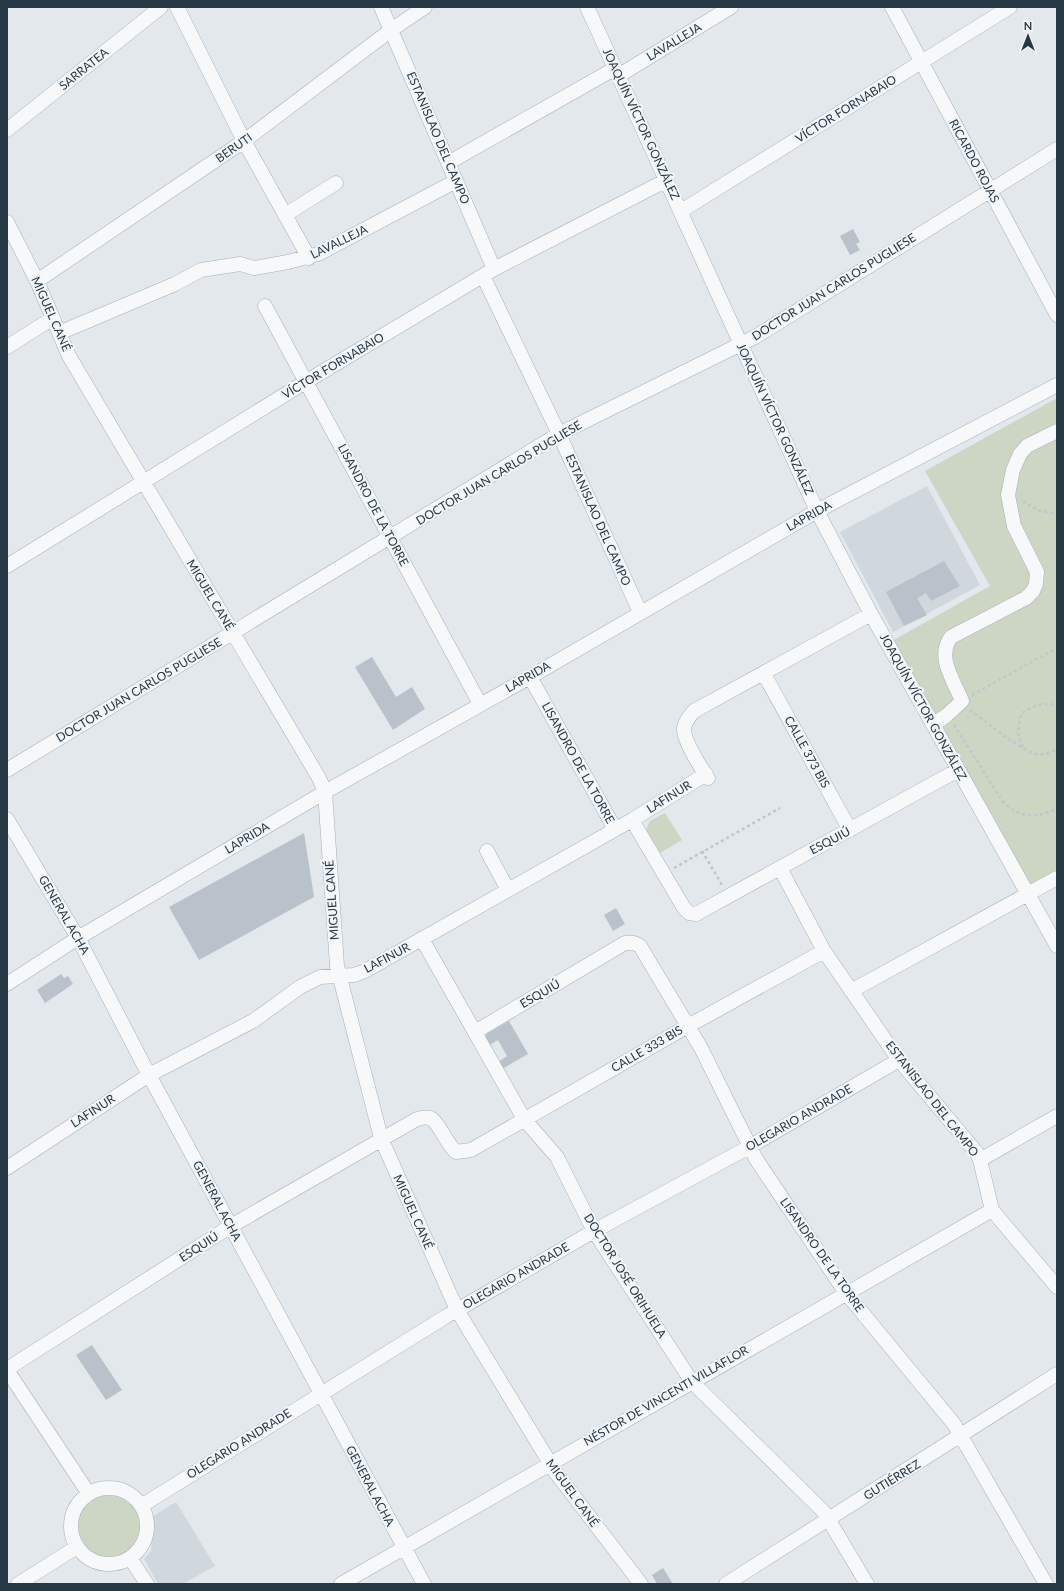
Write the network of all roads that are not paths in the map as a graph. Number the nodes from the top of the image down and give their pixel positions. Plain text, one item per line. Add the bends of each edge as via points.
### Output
1 (161, 7) edge
2 (177, 7) edge
3 (381, 7) edge
4 (425, 7) edge
5 (587, 7) edge
6 (731, 7) edge
7 (892, 7) edge
8 (1010, 7) edge
9 (391, 30) junction
10 (921, 62) junction
11 (616, 73) junction
12 (7, 130) edge
13 (244, 142) junction
14 (1057, 149) edge
15 (448, 164) junction
16 (667, 180) junction
17 (456, 181) junction
18 (336, 183) dead end
19 (990, 190) junction
20 (681, 211) junction
21 (285, 215) junction
22 (7, 222) edge
23 (309, 258) junction
24 (489, 273) junction
25 (37, 281) junction
26 (265, 306) dead end
27 (1057, 315) edge
28 (52, 318) junction
29 (59, 334) junction
30 (740, 344) junction
31 (7, 347) edge
32 (307, 381) junction
33 (1057, 385) edge
34 (1057, 430) edge
35 (559, 434) junction
36 (142, 482) junction
37 (817, 511) junction
38 (390, 538) junction
39 (7, 566) edge
40 (640, 612) junction
41 (871, 614) junction
42 (233, 634) junction
43 (764, 674) junction
44 (530, 677) junction
45 (480, 704) junction
46 (933, 725) junction
47 (7, 770) edge
48 (958, 770) junction
49 (324, 792) junction
50 (7, 819) edge
51 (632, 820) junction
52 (615, 829) junction
53 (850, 830) junction
54 (487, 851) dead end
55 (780, 868) junction
56 (1057, 878) edge
57 (508, 890) junction
58 (1029, 893) junction
59 (702, 912) joint
60 (78, 938) junction
61 (422, 939) junction
62 (625, 943) joint
63 (1057, 946) edge
64 (824, 951) junction
65 (339, 976) junction
66 (7, 984) edge
67 (851, 991) junction
68 (688, 1026) junction
69 (475, 1032) junction
70 (898, 1060) junction
71 (149, 1075) junction
72 (1057, 1116) edge
73 (524, 1120) junction
74 (381, 1138) junction
75 (749, 1147) junction
76 (471, 1150) joint
77 (980, 1160) junction
78 (7, 1168) edge
79 (992, 1210) junction
80 (231, 1226) junction
81 (594, 1231) junction
82 (1057, 1287) edge
83 (846, 1293) junction
84 (457, 1310) junction
85 (7, 1370) edge
86 (1057, 1374) edge
87 (692, 1382) junction
88 (320, 1393) junction
89 (961, 1436) junction
90 (549, 1463) junction
91 (89, 1494) junction
92 (141, 1506) junction
93 (829, 1520) junction
94 (77, 1546) junction
95 (403, 1547) junction
96 (130, 1558) junction
97 (18, 1584) edge
98 (147, 1584) edge
99 (341, 1584) edge
100 (424, 1584) edge
101 (641, 1584) edge
102 (726, 1584) edge
103 (867, 1584) edge
104 (1046, 1584) edge

1 - 12 street, SARRATEA
2 - 13 street
3 - 9 street, ESTANISLAO DEL CAMPO
4 - 9 street, BERUTI
5 - 11 street, JOAQUÍN VÍCTOR GONZÁLEZ
6 - 11 street, LAVALLEJA
7 - 10 street, RICARDO ROJAS
8 - 10 street, VÍCTOR FORNABAIO
9 - 13 street, BERUTI
9 - 15 street, ESTANISLAO DEL CAMPO
10 - 19 street, RICARDO ROJAS
10 - 20 street, VÍCTOR FORNABAIO
11 - 15 street, LAVALLEJA
11 - 16 street, JOAQUÍN VÍCTOR GONZÁLEZ
13 - 21 street
13 - 25 street, BERUTI
14 - 19 street, DOCTOR JUAN CARLOS PUGLIESE
15 - 17 street, ESTANISLAO DEL CAMPO
16 - 20 street, JOAQUÍN VÍCTOR GONZÁLEZ
16 - 24 street, VÍCTOR FORNABAIO
17 - 23 street, LAVALLEJA
17 - 24 street, ESTANISLAO DEL CAMPO
18 - 21 street
19 - 27 street, RICARDO ROJAS
19 - 30 street, DOCTOR JUAN CARLOS PUGLIESE
20 - 30 street, JOAQUÍN VÍCTOR GONZÁLEZ
21 - 23 street
22 - 25 street, MIGUEL CANÉ
23 - 29 street, LAVALLEJA via 254,268 240,264 201,270 175,284
24 - 32 street, VÍCTOR FORNABAIO
24 - 35 street, ESTANISLAO DEL CAMPO
25 - 28 street, MIGUEL CANÉ
26 - 32 street, LISANDRO DE LA TORRE
28 - 29 street, MIGUEL CANÉ
28 - 31 street
29 - 36 street, MIGUEL CANÉ via 69,356
30 - 35 street, DOCTOR JUAN CARLOS PUGLIESE
30 - 37 street, JOAQUÍN VÍCTOR GONZÁLEZ
32 - 36 street, VÍCTOR FORNABAIO
32 - 38 street, LISANDRO DE LA TORRE
33 - 37 street, LAPRIDA
34 - 46 street via 1027,446 1020,454 1013,470 1008,495 1014,526 1037,572 1036,584 1026,598 951,637 946,644 945,662 962,701
35 - 38 street, DOCTOR JUAN CARLOS PUGLIESE
35 - 40 street, ESTANISLAO DEL CAMPO
36 - 39 street, VÍCTOR FORNABAIO
36 - 42 street, MIGUEL CANÉ
37 - 40 street, LAPRIDA
37 - 41 street, JOAQUÍN VÍCTOR GONZÁLEZ
38 - 42 street, DOCTOR JUAN CARLOS PUGLIESE
38 - 45 street, LISANDRO DE LA TORRE
40 - 44 street, LAPRIDA
41 - 43 street
41 - 46 street, JOAQUÍN VÍCTOR GONZÁLEZ
42 - 47 street, DOCTOR JUAN CARLOS PUGLIESE
42 - 49 street, MIGUEL CANÉ via 319,778
43 - 51 street, LAFINUR via 694,711 686,720 684,730 707,776
43 - 53 street, CALLE 373 BIS
44 - 45 street, LAPRIDA
44 - 52 street, LISANDRO DE LA TORRE
45 - 49 street, LAPRIDA
46 - 48 street, JOAQUÍN VÍCTOR GONZÁLEZ
48 - 53 street, ESQUIÚ
48 - 58 street, JOAQUÍN VÍCTOR GONZÁLEZ
49 - 60 street, LAPRIDA
49 - 65 street, MIGUEL CANÉ
50 - 60 street, GENERAL ACHA
51 - 52 street, LAFINUR
51 - 59 street, LISANDRO DE LA TORRE via 684,908 689,913
52 - 57 street, LAFINUR
53 - 55 street, ESQUIÚ
54 - 57 street
55 - 59 street, ESQUIÚ
55 - 64 street, ESTANISLAO DEL CAMPO
56 - 58 street
57 - 61 street, LAFINUR
58 - 63 street, JOAQUÍN VÍCTOR GONZÁLEZ
58 - 67 street
60 - 66 street, LAPRIDA
60 - 71 street, GENERAL ACHA
61 - 65 street, LAFINUR via 365,971
61 - 69 street, DOCTOR JOSÉ ORIHUELA
62 - 68 street, LISANDRO DE LA TORRE via 634,942 640,946
62 - 69 street, ESQUIÚ
64 - 67 street, ESTANISLAO DEL CAMPO
64 - 68 street, CALLE 333 BIS
65 - 71 street, LAFINUR via 320,977 300,987 253,1021
65 - 74 street, MIGUEL CANÉ
67 - 70 street, ESTANISLAO DEL CAMPO
68 - 73 street, CALLE 333 BIS
68 - 75 street, LISANDRO DE LA TORRE
69 - 73 street, DOCTOR JOSÉ ORIHUELA
70 - 75 street, OLEGARIO ANDRADE
70 - 77 street, ESTANISLAO DEL CAMPO via 972,1146
71 - 78 street, LAFINUR
71 - 80 street, GENERAL ACHA
72 - 77 street
73 - 76 street, CALLE 333 BIS
73 - 81 street, DOCTOR JOSÉ ORIHUELA via 557,1157
74 - 76 street, ESQUIÚ via 417,1119 428,1118 433,1120 449,1146 456,1152
74 - 80 street, ESQUIÚ
74 - 84 street, MIGUEL CANÉ
75 - 81 street, OLEGARIO ANDRADE
75 - 83 street, LISANDRO DE LA TORRE
77 - 79 street, ESTANISLAO DEL CAMPO
79 - 82 street, ESTANISLAO DEL CAMPO
79 - 83 street, NÉSTOR DE VINCENTI VILLAFLOR
80 - 85 street, ESQUIÚ
80 - 88 street, GENERAL ACHA
81 - 84 street, OLEGARIO ANDRADE
81 - 87 street, DOCTOR JOSÉ ORIHUELA
83 - 87 street, NÉSTOR DE VINCENTI VILLAFLOR
83 - 89 street, LISANDRO DE LA TORRE via 954,1424
84 - 88 street, OLEGARIO ANDRADE
84 - 90 street, MIGUEL CANÉ
85 - 91 street
86 - 89 street, GUTIÉRREZ
87 - 90 street, NÉSTOR DE VINCENTI VILLAFLOR
87 - 93 street, DOCTOR JOSÉ ORIHUELA via 816,1503
88 - 92 street, OLEGARIO ANDRADE
88 - 95 street, GENERAL ACHA
89 - 93 street, GUTIÉRREZ
89 - 104 street, LISANDRO DE LA TORRE
90 - 95 street, NÉSTOR DE VINCENTI VILLAFLOR
90 - 101 street, MIGUEL CANÉ
91 - 92 street via 100,1489 112,1488 133,1497
91 - 94 street via 80,1502 72,1518 72,1535
92 - 96 street via 146,1517 146,1534 138,1550
93 - 102 street, GUTIÉRREZ
93 - 103 street, DOCTOR JOSÉ ORIHUELA
94 - 96 street via 84,1556 95,1562 119,1563
94 - 97 street
95 - 99 street, NÉSTOR DE VINCENTI VILLAFLOR
95 - 100 street, GENERAL ACHA
96 - 98 street

